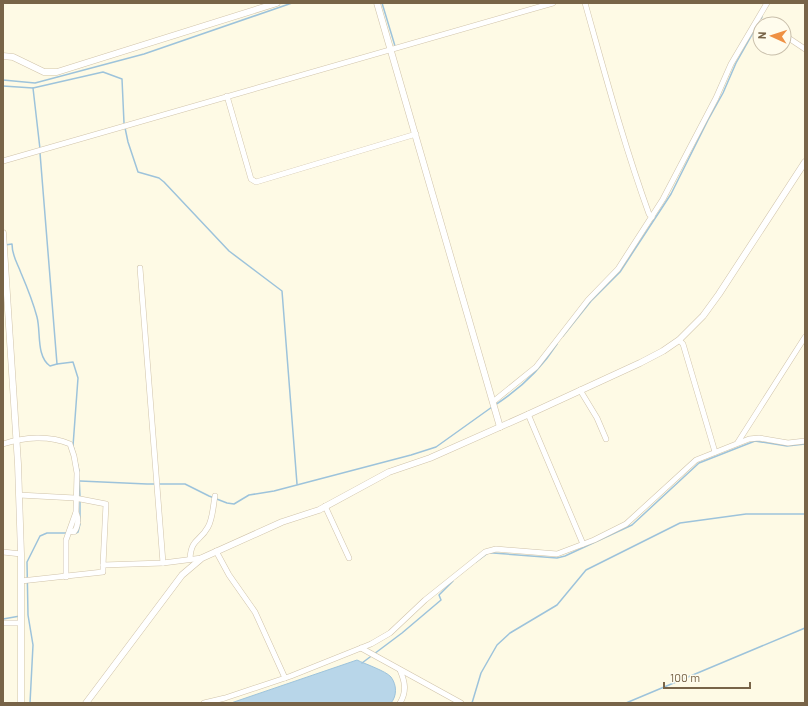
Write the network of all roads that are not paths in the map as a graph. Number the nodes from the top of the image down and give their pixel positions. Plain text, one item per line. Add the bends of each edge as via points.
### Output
1 (277, 3) edge
2 (377, 3) edge
3 (553, 3) edge
4 (585, 3) edge
5 (767, 3) edge
6 (792, 40) edge
7 (805, 49) edge
8 (391, 50) junction
9 (3, 56) edge
10 (227, 96) junction
11 (416, 134) junction
12 (3, 161) edge
13 (805, 162) edge
14 (652, 217) junction
15 (3, 233) edge
16 (3, 243) edge
17 (140, 268) dead end
18 (805, 337) edge
19 (679, 340) junction
20 (580, 390) junction
21 (494, 401) junction
22 (528, 414) junction
23 (500, 427) junction
24 (17, 439) junction
25 (606, 439) dead end
26 (805, 441) edge
27 (738, 442) junction
28 (3, 444) edge
29 (715, 452) junction
30 (19, 495) junction
31 (215, 496) dead end
32 (75, 498) junction
33 (325, 506) junction
34 (583, 544) junction
35 (3, 552) edge
36 (216, 552) junction
37 (21, 554) junction
38 (202, 558) junction
39 (349, 558) dead end
40 (190, 559) junction
41 (163, 563) junction
42 (103, 565) junction
43 (66, 577) junction
44 (20, 582) junction
45 (3, 623) edge
46 (20, 623) junction
47 (361, 648) junction
48 (400, 670) junction
49 (285, 678) junction
50 (21, 703) edge
51 (86, 703) edge
52 (204, 703) edge
53 (400, 703) edge
54 (461, 703) edge

1 - 9 street via 57,72 44,72 13,57
2 - 8 street
3 - 8 street
4 - 14 street via 621,131
5 - 14 street via 731,64 712,107
6 - 7 street
8 - 10 street
8 - 11 street
10 - 11 street via 251,179 256,182
10 - 12 street
11 - 21 street
13 - 19 street via 719,294 703,316
14 - 21 street via 618,270 588,300 536,367
15 - 16 street
16 - 24 street
17 - 41 street
18 - 27 street
19 - 20 street via 640,363
19 - 29 street via 683,344
20 - 22 street
20 - 25 street
21 - 23 street
22 - 23 street
22 - 34 street
23 - 33 street via 430,458 389,472
24 - 28 street
24 - 30 street
24 - 32 street via 41,438 61,440 70,444 77,473
26 - 27 street via 788,443 759,438
27 - 29 street
29 - 34 street via 696,460 626,524
30 - 32 street
30 - 37 street
31 - 40 street via 210,523 192,547
32 - 42 street via 106,504
32 - 43 street via 76,512 66,540
33 - 36 street
33 - 39 street
34 - 47 street via 557,554 496,549 485,552 430,596 390,634
35 - 37 street
36 - 38 street
36 - 49 street via 229,576 256,612
37 - 44 street
38 - 40 street
38 - 51 street via 182,575
40 - 41 street
41 - 42 street
42 - 43 street via 103,572
43 - 44 street
44 - 46 street
45 - 46 street
46 - 50 street
47 - 48 street
47 - 49 street
48 - 53 street via 405,684 404,697
48 - 54 street
49 - 52 street

